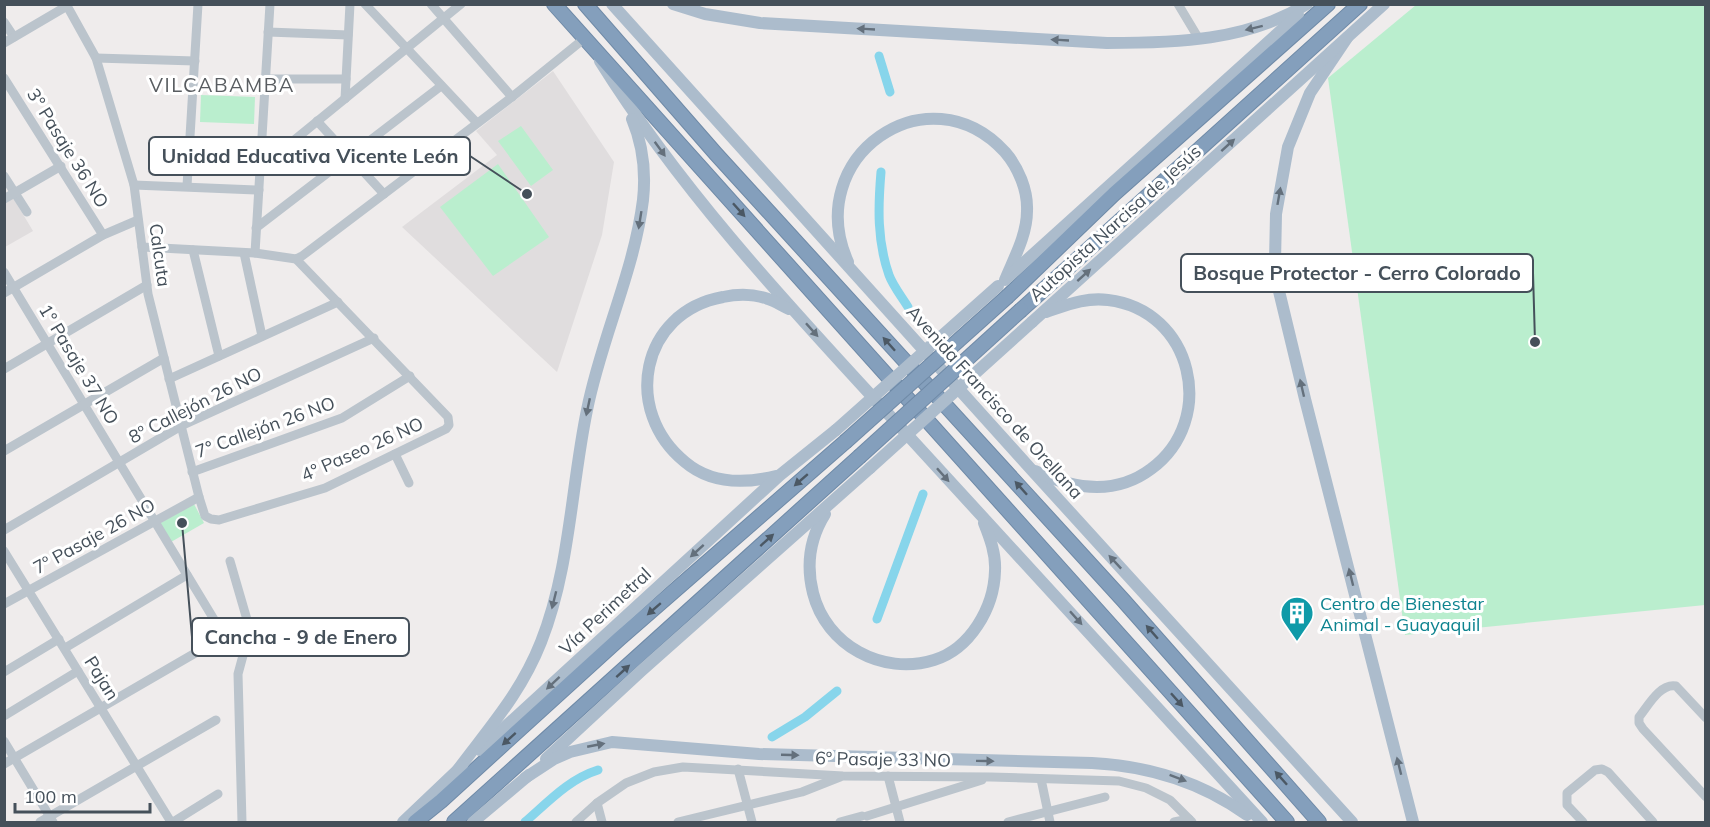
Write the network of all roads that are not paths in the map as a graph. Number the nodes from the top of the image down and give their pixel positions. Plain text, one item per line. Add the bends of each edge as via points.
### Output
1 (198, 4) edge
2 (270, 4) edge
3 (350, 4) edge
4 (365, 4) edge
5 (430, 4) edge
6 (461, 4) edge
7 (554, 4) edge
8 (585, 4) edge
9 (612, 4) edge
10 (673, 4) edge
11 (1178, 4) edge
12 (1308, 4) edge
13 (1328, 4) edge
14 (1360, 4) edge
15 (1384, 4) edge
16 (67, 5) edge
17 (443, 19) junction
18 (4, 22) edge
19 (268, 32) junction
20 (348, 35) junction
21 (14, 37) junction
22 (585, 38) junction
23 (1347, 38) junction
24 (1199, 39) junction
25 (4, 43) edge
26 (406, 49) junction
27 (96, 58) junction
28 (195, 61) junction
29 (4, 78) edge
30 (266, 79) junction
31 (346, 79) junction
32 (441, 86) junction
33 (512, 97) junction
34 (345, 99) junction
35 (625, 102) junction
36 (317, 121) junction
37 (477, 123) junction
38 (350, 156) junction
39 (60, 166) junction
40 (260, 168) junction
41 (4, 176) edge
42 (134, 185) junction
43 (187, 186) junction
44 (259, 190) junction
45 (15, 193) junction
46 (384, 194) junction
47 (4, 198) edge
48 (27, 212) dead end
49 (138, 220) junction
50 (256, 228) junction
51 (103, 235) junction
52 (142, 247) junction
53 (193, 250) junction
54 (243, 253) junction
55 (255, 253) junction
56 (296, 259) junction
57 (853, 271) junction
58 (4, 272) edge
59 (147, 285) junction
60 (14, 287) junction
61 (1004, 287) junction
62 (4, 293) edge
63 (338, 302) junction
64 (796, 313) junction
65 (1036, 319) junction
66 (262, 336) junction
67 (374, 338) junction
68 (48, 344) junction
69 (219, 356) junction
70 (164, 358) junction
71 (4, 369) edge
72 (410, 376) junction
73 (169, 379) junction
74 (84, 405) junction
75 (181, 426) junction
76 (836, 430) joint
77 (845, 442) joint
78 (4, 451) edge
79 (395, 454) junction
80 (119, 462) junction
81 (1029, 467) junction
82 (192, 472) junction
83 (780, 475) junction
84 (410, 483) dead end
85 (198, 497) junction
86 (831, 504) junction
87 (205, 516) joint
88 (981, 516) junction
89 (155, 521) junction
90 (4, 530) edge
91 (4, 551) edge
92 (230, 561) dead end
93 (187, 575) junction
94 (29, 591) junction
95 (4, 604) edge
96 (59, 639) junction
97 (65, 648) junction
98 (78, 671) junction
99 (4, 672) edge
100 (101, 707) junction
101 (4, 716) edge
102 (1706, 718) edge
103 (216, 720) dead end
104 (4, 741) edge
105 (14, 758) junction
106 (4, 764) edge
107 (137, 766) junction
108 (738, 769) junction
109 (457, 771) junction
110 (843, 776) junction
111 (888, 776) junction
112 (991, 777) junction
113 (525, 778) junction
114 (1041, 779) junction
115 (218, 794) dead end
116 (1105, 797) dead end
117 (1706, 797) edge
118 (597, 803) junction
119 (747, 806) junction
120 (897, 806) junction
121 (1048, 818) edge
122 (51, 820) edge
123 (1191, 821) edge
124 (40, 822) edge
125 (172, 822) edge
126 (242, 822) edge
127 (403, 822) edge
128 (415, 822) edge
129 (454, 822) edge
130 (473, 822) edge
131 (576, 822) edge
132 (602, 822) edge
133 (678, 822) edge
134 (752, 822) edge
135 (840, 822) edge
136 (900, 822) edge
137 (1008, 822) edge
138 (1174, 822) edge
139 (1260, 822) edge
140 (1287, 822) edge
141 (1319, 822) edge
142 (1352, 822) edge
143 (1413, 822) edge
144 (1583, 822) edge
145 (1653, 822) edge

1 - 28 street
2 - 19 street
3 - 20 street
4 - 26 street
5 - 17 street
6 - 17 street
7 - 22 highway
141 -> 8 highway, Avenida Francisco de Orellana
9 - 57 main road, Avenida Francisco de Orellana
24 -> 10 main road via 1107,43 760,23
11 - 24 street
12 -> 24 main road via 1266,25
12 - 61 main road, Autopista Narcisa de Jesús
13 - 61 highway, Autopista Narcisa de Jesús
129 -> 14 highway, Autopista Narcisa de Jesús, bridge
15 - 23 main road, Autopista Narcisa de Jesús
16 - 21 street
16 - 27 street, Calcuta
17 - 26 street
17 - 33 street
18 - 21 street
19 - 20 street
19 - 30 street
20 - 31 street
21 - 25 street
22 - 33 street
22 - 35 main road
22 -> 140 highway
65 -> 23 main road, Autopista Narcisa de Jesús
143 -> 23 main road via 1305,399 1275,262 1276,214 1288,147 1310,93
26 - 32 street
26 - 34 street
27 - 28 street
27 - 42 street, Calcuta
28 - 43 street
29 - 39 street, 3° Pasaje 36 NO
30 - 31 street
30 - 40 street
31 - 34 street
32 - 37 street
32 - 38 street
33 - 37 street
34 - 36 street
35 -> 64 main road via 679,176
35 -> 109 main road via 643,157 640,222 587,410 553,606 541,642 509,705
36 - 38 street
36 - 40 street
37 - 46 street
38 - 46 street
38 - 50 street
39 - 45 street
39 - 51 street, 3° Pasaje 36 NO
40 - 44 street
41 - 45 street
42 - 43 street
42 - 49 street, Calcuta
43 - 44 street
44 - 50 street
45 - 47 street
45 - 48 street
46 - 56 street
49 - 51 street
49 - 52 street, Calcuta
50 - 55 street
51 - 60 street
52 - 53 street
52 - 59 street, Calcuta
53 - 54 street
53 - 69 street
54 - 55 street
54 - 66 street
55 - 56 street
56 - 63 street, 4° Paseo 26 NO
57 - 61 main road via 842,245 838,212 840,193 853,162 894,128 940,120 966,126 989,138 1007,155 1019,175 1027,199 1026,223
57 - 81 main road, Avenida Francisco de Orellana
58 - 60 street, 1° Pasaje 37 NO
59 - 68 street
59 - 70 street, Calcuta
60 - 62 street
60 - 68 street, 1° Pasaje 37 NO
61 - 76 main road, Autopista Narcisa de Jesús, bridge
61 - 77 highway, Autopista Narcisa de Jesús, bridge
63 - 66 street
63 - 67 street, 4° Paseo 26 NO
64 - 83 main road via 755,296 727,296 700,303 681,314 663,334 652,357 647,381 656,429 670,449 690,466 714,478 738,482
64 -> 88 main road
65 - 81 main road via 1068,304 1095,299 1121,302 1144,312 1163,327 1177,346 1187,369 1190,400 1185,425 1173,448 1157,465 1132,481 1106,488 1080,487
65 - 86 main road, Autopista Narcisa de Jesús, bridge
66 - 69 street
67 - 72 street, 4° Paseo 26 NO
67 - 75 street, 8º Callejón 26 NO
68 - 71 street
68 - 74 street, 1° Pasaje 37 NO
69 - 73 street
70 - 73 street, Calcuta
70 - 74 street
72 - 79 street, 4° Paseo 26 NO via 448,417 449,425
72 - 82 street, 7° Callejón 26 NO via 342,418
73 - 75 street, Calcuta
74 - 78 street
74 - 80 street, 1° Pasaje 37 NO
75 - 80 street, 8º Callejón 26 NO
75 - 82 street, Calcuta
76 - 83 main road, Vía Perimetral
77 -> 128 highway, Vía Perimetral
79 - 84 street
79 - 87 street, 4° Paseo 26 NO via 325,488 219,520
80 - 89 street, 1° Pasaje 37 NO
80 - 90 street, 8º Callejón 26 NO
142 -> 81 main road, Avenida Francisco de Orellana
82 - 85 street, Calcuta
83 -> 109 main road, Vía Perimetral
85 - 87 street, Calcuta
85 - 89 street, 7º Pasaje 26 NO
86 - 88 main road via 811,545 810,579 816,603 826,624 844,643 866,657 892,663 919,663 944,656 966,639 984,616 996,570
86 - 113 main road
88 -> 139 main road
89 - 93 street, 1° Pasaje 37 NO
89 - 94 street, 7º Pasaje 26 NO
91 - 94 street, Pajan
92 - 126 street via 248,622 238,674
93 - 97 street
93 - 100 street, 1° Pasaje 37 NO via 218,626 216,641
94 - 95 street, 7º Pasaje 26 NO
94 - 96 street, Pajan
96 - 97 street, Pajan
96 - 99 street
97 - 98 street, Pajan
98 - 100 street, Pajan
98 - 101 street
100 - 105 street
100 - 107 street, Pajan
102 - 117 street via 1670,684 1663,687 1639,717 1643,729
103 - 107 street
104 - 105 street
105 - 106 street
105 - 122 street
107 - 122 street
107 - 125 street, Pajan
108 - 110 street, 6º Pasaje 33 NO
108 - 118 street, 6º Pasaje 33 NO via 683,767 654,772 626,783
108 - 119 street
109 - 127 main road, Vía Perimetral
110 - 111 street, 6º Pasaje 33 NO
110 - 119 street via 802,792
111 - 112 street, 6º Pasaje 33 NO
111 - 120 street
112 - 114 street, 6º Pasaje 33 NO
112 - 120 street
113 - 130 main road
113 -> 139 main road via 570,752 612,742 759,754 1122,765 1150,769 1196,785
114 - 121 street
114 - 123 street, 6º Pasaje 33 NO via 1119,781 1146,788 1170,800
115 - 125 street
116 - 121 street
118 - 131 street, 6º Pasaje 33 NO
118 - 132 street
119 - 133 street
119 - 134 street
120 - 135 street
120 - 136 street
121 - 137 street
122 - 124 street
123 - 138 street
144 - 145 street via 1567,805 1567,794 1595,770 1602,769

